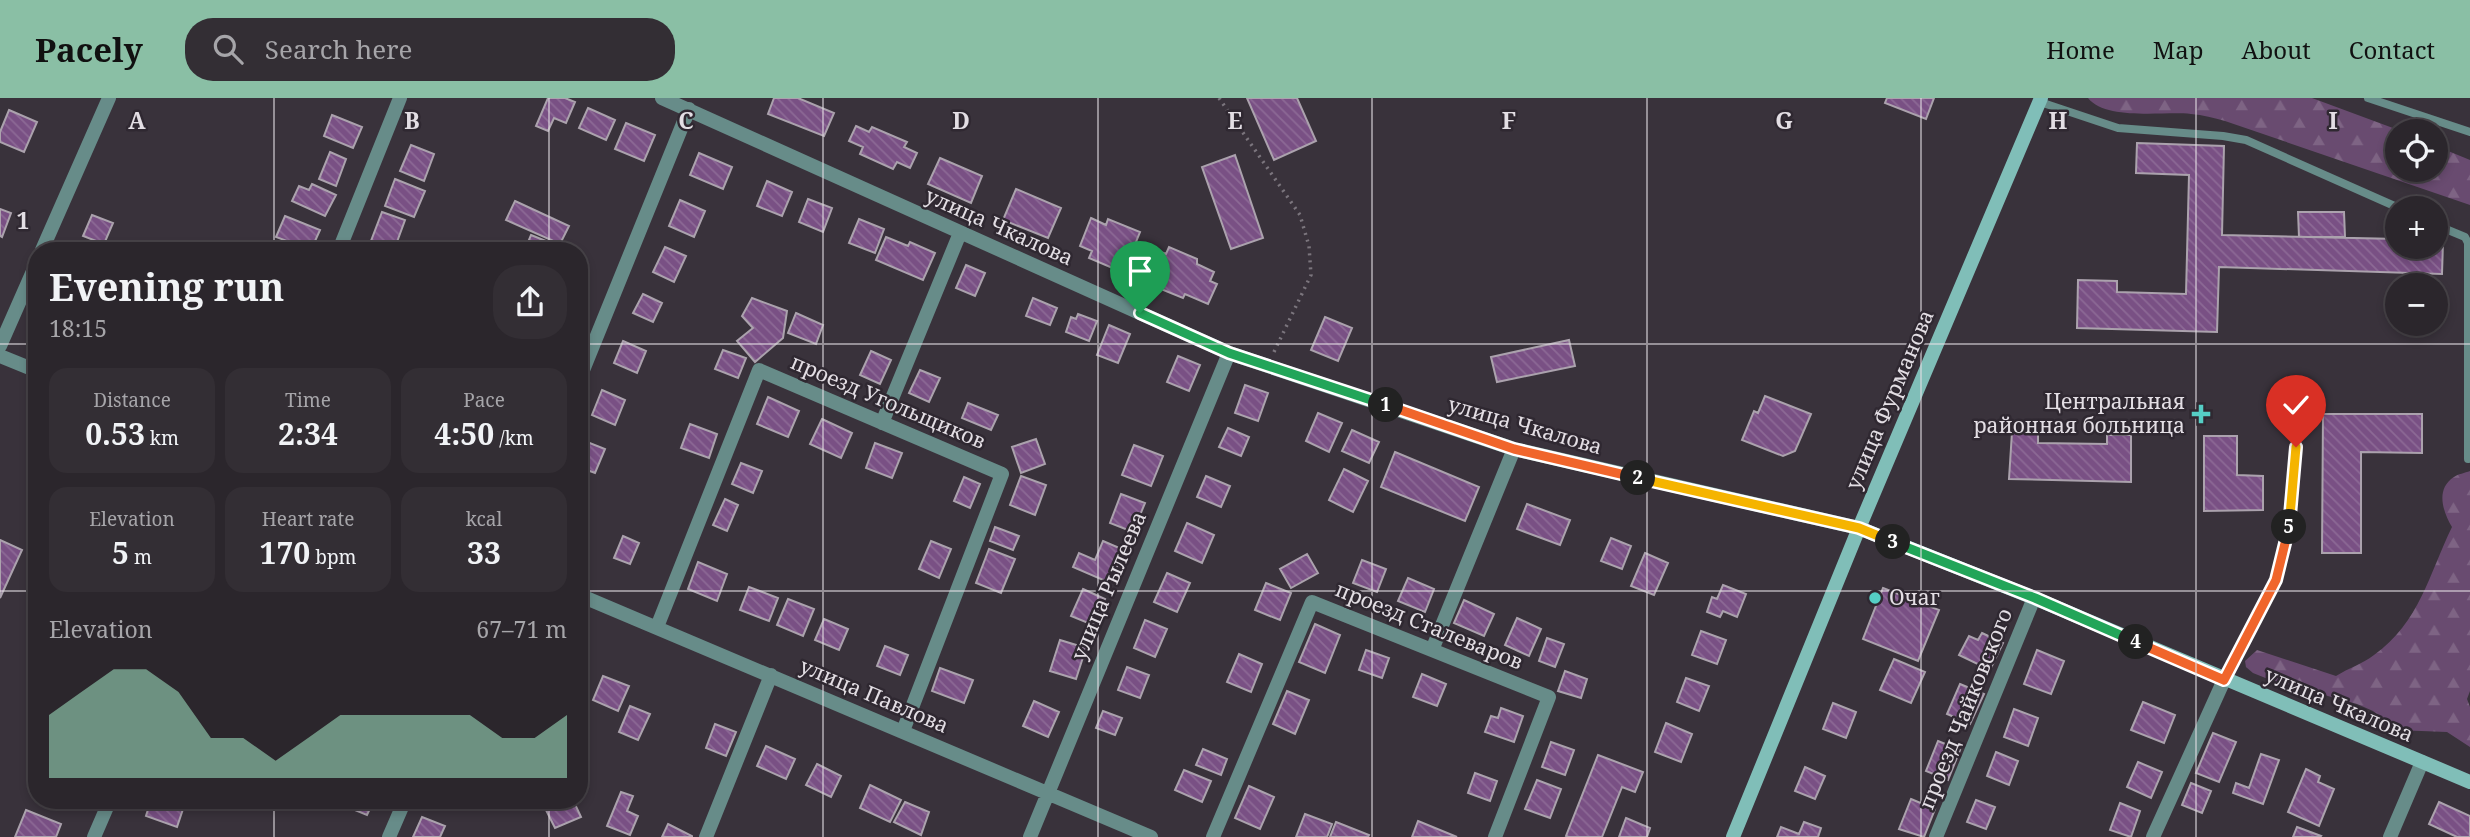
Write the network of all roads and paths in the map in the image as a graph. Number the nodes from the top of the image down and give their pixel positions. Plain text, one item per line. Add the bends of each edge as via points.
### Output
1 (109, 98) edge
2 (400, 98) edge
3 (662, 98) edge
4 (1219, 98) edge
5 (2368, 98) edge
6 (2040, 100) edge
7 (689, 109) junction
8 (2470, 132) edge
9 (2385, 202) edge
10 (2448, 230) edge
11 (960, 233) junction
12 (46, 242) edge
13 (342, 242) edge
14 (28, 282) edge
15 (0, 346) edge
16 (1229, 353) junction
17 (0, 356) edge
18 (588, 358) edge
19 (1268, 366) junction
20 (28, 367) edge
21 (882, 423) junction
22 (2296, 447) dead end
23 (1514, 449) junction
24 (2468, 459) dead end
25 (1859, 528) junction
26 (2035, 598) junction
27 (588, 599) edge
28 (657, 627) junction
29 (1432, 650) junction
30 (771, 675) junction
31 (2224, 680) junction
32 (902, 731) junction
33 (2422, 762) junction
34 (2470, 782) edge
35 (1047, 792) junction
36 (106, 809) edge
37 (401, 809) edge
38 (94, 837) edge
39 (389, 837) edge
40 (706, 837) edge
41 (1030, 837) edge
42 (1151, 837) edge
43 (1213, 837) edge
44 (1495, 837) edge
45 (1733, 837) edge
46 (1936, 837) edge
47 (2153, 837) edge
48 (2390, 837) edge

1 - 12 street
2 - 13 street
3 - 7 street, улица Чкалова
4 - 19 path via 1300,215 1309,246 1311,275
5 - 8 lane
6 - 9 lane via 2118,128 2246,140
6 - 25 street, улица Фурманова
7 - 11 street, улица Чкалова
7 - 18 street
10 - 24 lane via 2468,243
11 - 16 street, улица Чкалова
11 - 21 street
14 - 15 street
16 - 19 street, улица Чкалова
16 - 35 street, улица Рылеева
17 - 20 street
19 - 23 street, улица Чкалова
21 - 28 street, проезд Угольщиков via 759,370
21 - 32 street, проезд Угольщиков via 1002,474
22 - 31 lane via 2289,533 2276,580
23 - 25 street, улица Чкалова
23 - 29 street
25 - 26 street, улица Чкалова
25 - 45 street, улица Фурманова
26 - 31 street, улица Чкалова
26 - 46 street, проезд Чайковского
27 - 28 street, улица Павлова
28 - 30 street, улица Павлова
29 - 43 street, проезд Сталеваров via 1312,602
29 - 44 street, проезд Сталеваров via 1549,697
30 - 32 street, улица Павлова
30 - 40 street
31 - 33 street, улица Чкалова
31 - 47 street
32 - 35 street, улица Павлова
33 - 34 street, улица Чкалова
33 - 48 street
35 - 41 street, улица Рылеева
35 - 42 street, улица Павлова
36 - 38 street
37 - 39 street

